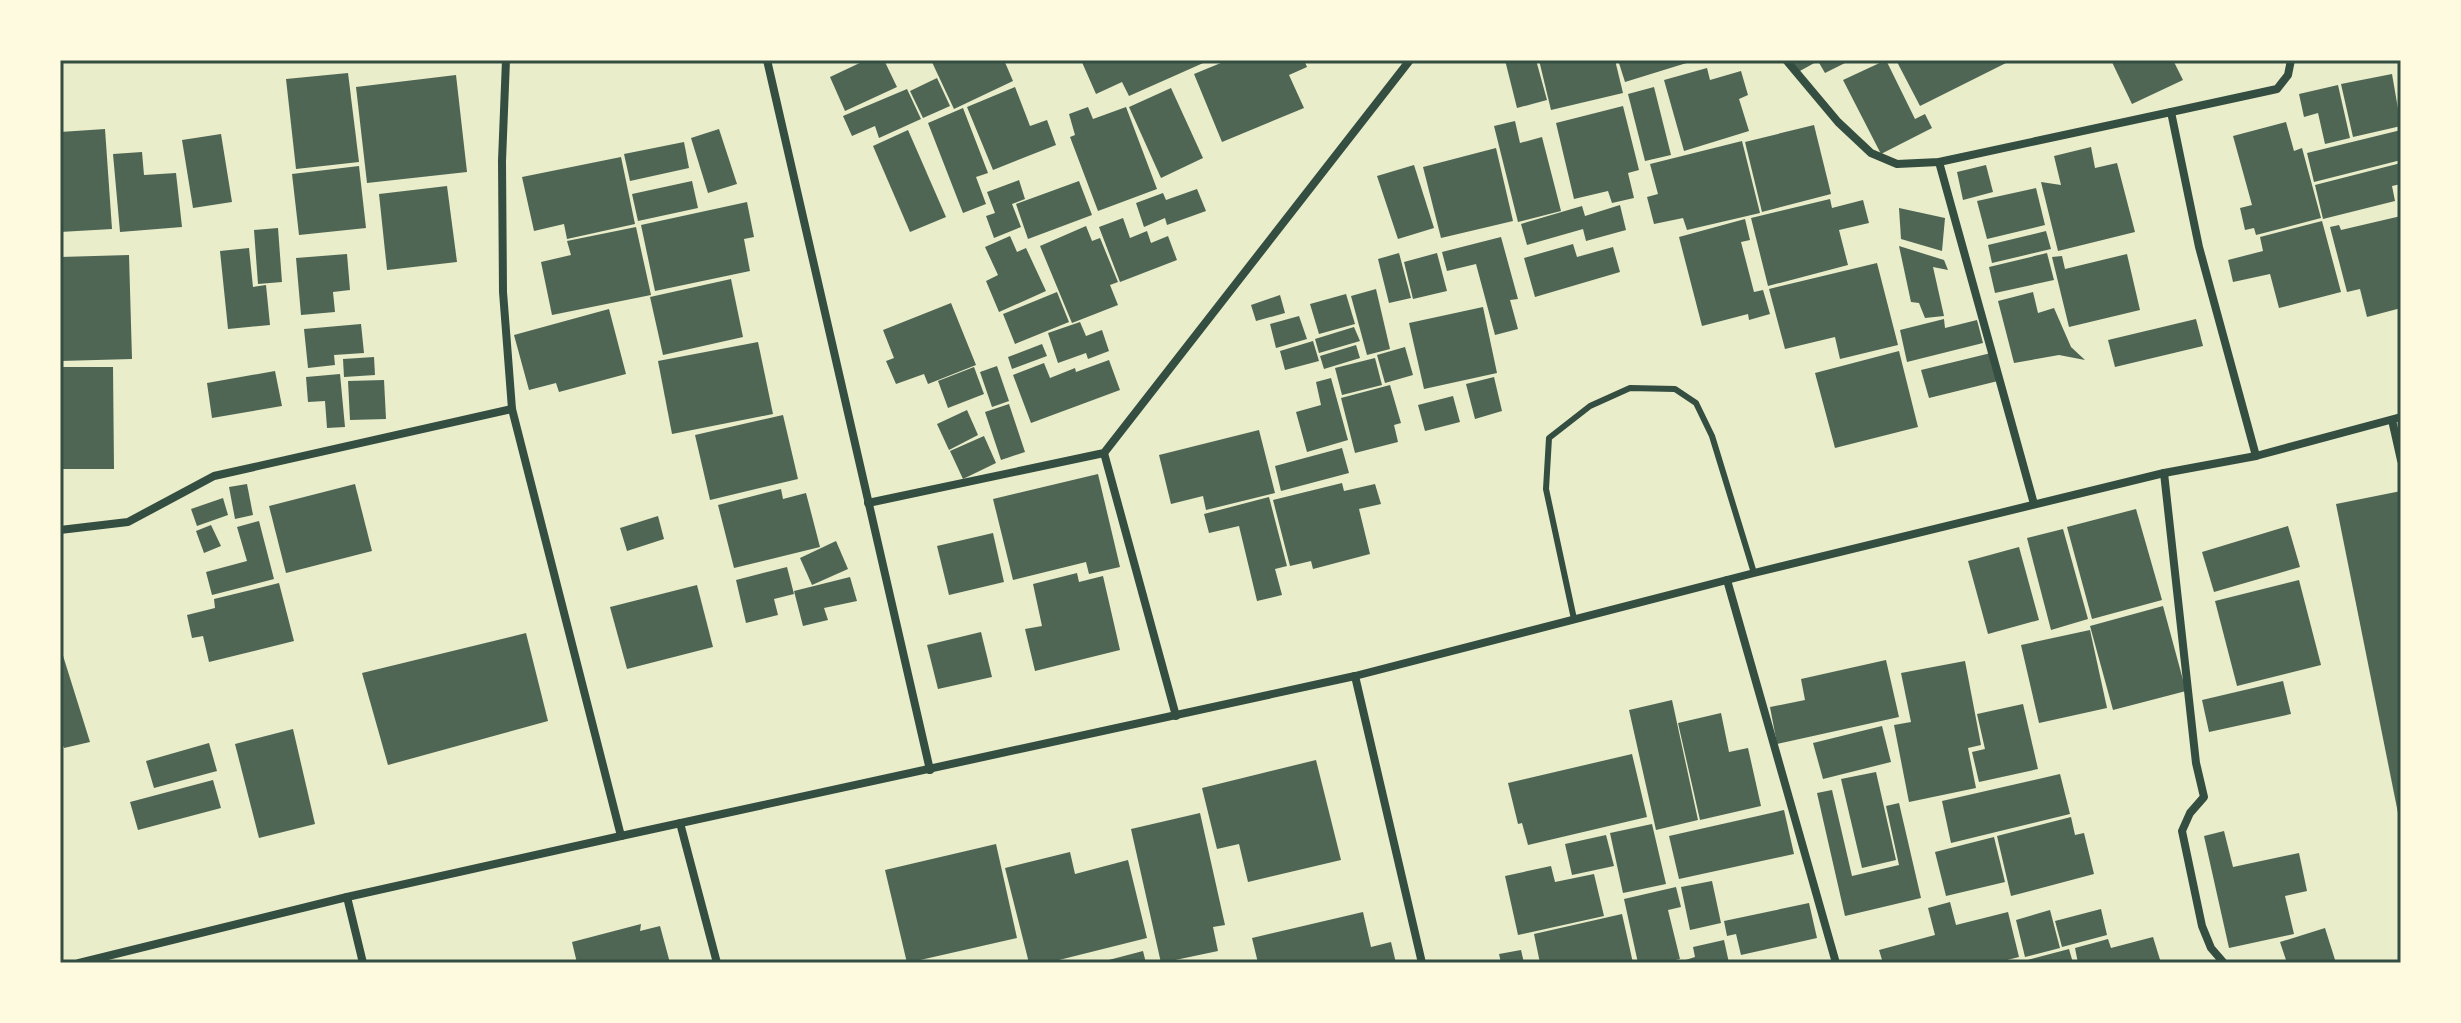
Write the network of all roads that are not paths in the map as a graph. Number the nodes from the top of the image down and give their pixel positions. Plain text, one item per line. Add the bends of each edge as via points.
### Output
1 (506, 60) edge
2 (767, 60) edge
3 (1410, 60) edge
4 (1786, 60) edge
5 (2291, 60) edge
6 (2171, 112) junction
7 (1939, 162) junction
8 (512, 409) junction
9 (2396, 419) edge
10 (1104, 453) junction
11 (2256, 456) junction
12 (2401, 460) edge
13 (2164, 473) junction
14 (868, 503) junction
15 (2034, 504) junction
16 (60, 530) edge
17 (1754, 573) junction
18 (1727, 580) junction
19 (1574, 619) junction
20 (1355, 676) junction
21 (1176, 716) junction
22 (930, 770) junction
23 (680, 823) junction
24 (621, 836) junction
25 (347, 897) junction
26 (79, 963) edge
27 (363, 963) edge
28 (717, 963) edge
29 (1422, 963) edge
30 (1836, 963) edge
31 (2224, 963) edge

1 - 8 street via 503,292
2 - 14 street
3 - 10 street
4 - 7 street via 1871,153 1897,164
5 - 6 street via 2277,89
6 - 7 street
6 - 11 street via 2199,247
7 - 15 street
8 - 16 street via 214,476 128,522
8 - 24 street
9 - 11 street
9 - 12 street
10 - 14 street
10 - 21 street
11 - 13 street
13 - 15 street
13 - 31 street via 2204,797 2182,831 2202,926
14 - 22 street
15 - 17 street
17 - 18 street
17 - 19 lane via 1712,436 1696,403 1675,389 1630,388 1590,406 1549,438 1546,489
18 - 19 street
18 - 30 street
19 - 20 street
20 - 21 street
20 - 29 street
21 - 22 street
22 - 23 street
23 - 24 street
23 - 28 street
24 - 25 street
25 - 26 street
25 - 27 street

